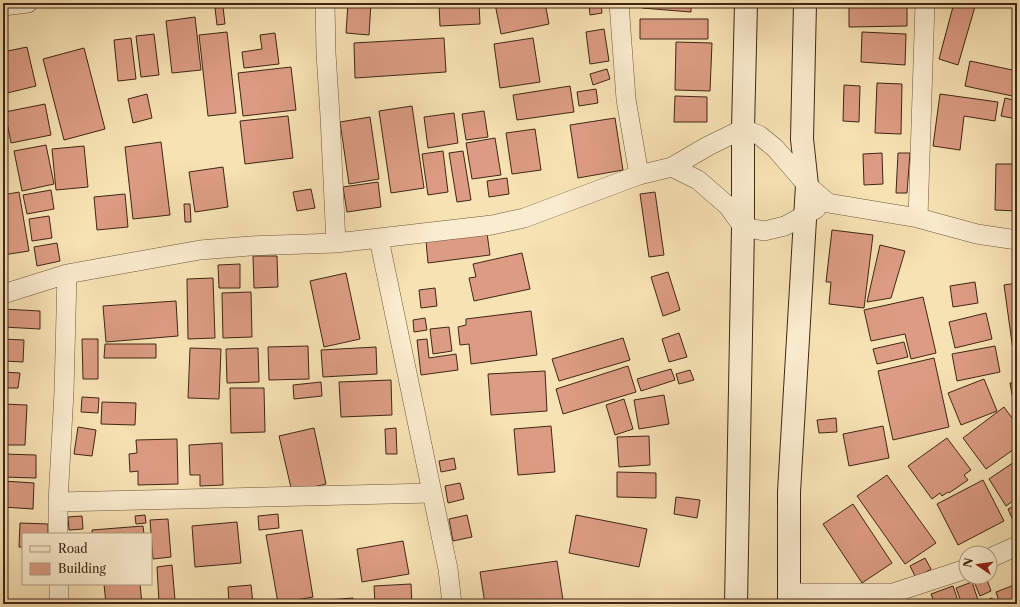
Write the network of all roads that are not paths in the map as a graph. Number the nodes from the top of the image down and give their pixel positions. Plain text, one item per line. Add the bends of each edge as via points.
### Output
1 (28, 3) edge
2 (325, 3) edge
3 (620, 3) edge
4 (746, 3) edge
5 (805, 3) edge
6 (925, 3) edge
7 (3, 6) edge
8 (743, 129) junction
9 (672, 167) junction
10 (640, 175) junction
11 (808, 185) junction
12 (828, 203) junction
13 (806, 214) junction
14 (918, 218) junction
15 (743, 227) junction
16 (379, 239) junction
17 (1017, 240) edge
18 (336, 243) junction
19 (67, 274) junction
20 (3, 294) edge
21 (432, 493) junction
22 (58, 502) junction
23 (58, 533) edge
24 (1017, 546) edge
25 (998, 554) edge
26 (958, 572) edge
27 (59, 585) edge
28 (789, 598) edge
29 (59, 604) edge
30 (452, 604) edge
31 (736, 604) edge

1 - 7 street
2 - 18 street
3 - 10 street via 626,99
4 - 8 street
5 - 11 street via 802,139
6 - 14 street
8 - 9 street
8 - 11 street via 759,135 775,148
8 - 15 street
9 - 10 street
9 - 15 street via 698,180 728,206
10 - 16 street via 524,218
11 - 12 street
11 - 13 street
12 - 13 street
12 - 14 street
13 - 15 street via 785,226 764,231
13 - 28 street via 789,492
14 - 17 street via 977,234
15 - 31 street
16 - 18 street
16 - 21 street
18 - 19 street via 200,250
19 - 20 street
19 - 22 street
21 - 22 street
21 - 30 street via 448,569
22 - 23 street
24 - 25 street
26 - 28 street via 893,593
27 - 29 street

